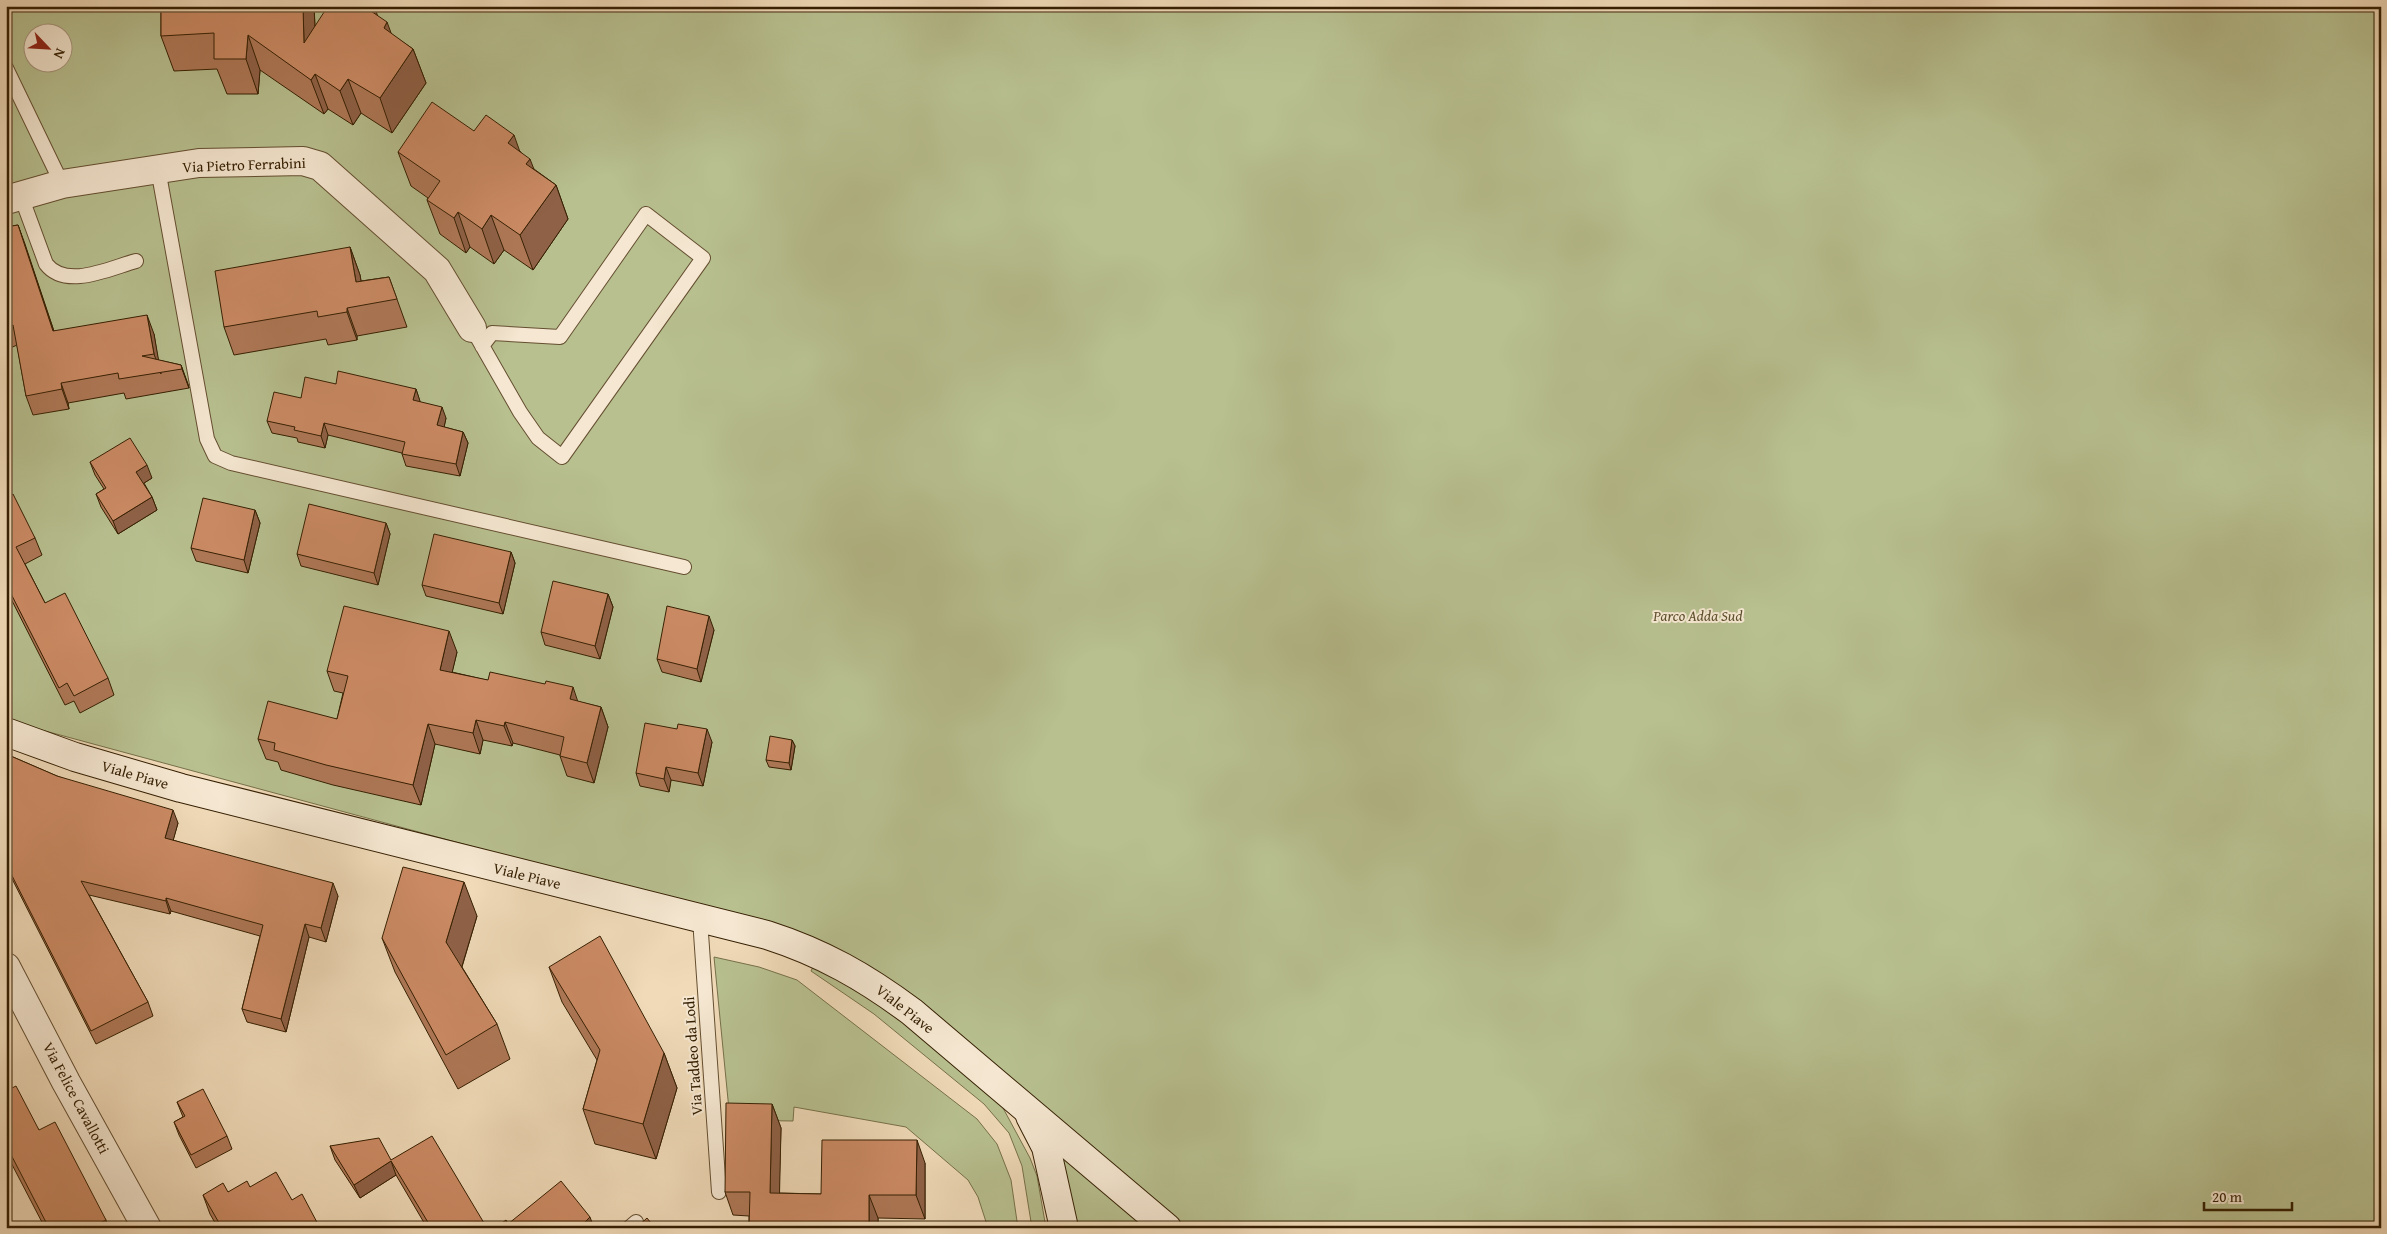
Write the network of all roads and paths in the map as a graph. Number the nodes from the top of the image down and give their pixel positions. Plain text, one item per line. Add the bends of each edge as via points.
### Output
1 (6, 68) edge
2 (158, 170) junction
3 (62, 184) junction
4 (14, 198) edge
5 (136, 261) dead end
6 (477, 337) junction
7 (684, 567) dead end
8 (6, 732) edge
9 (700, 919) junction
10 (6, 967) edge
11 (1011, 1094) junction
12 (720, 1192) dead end
13 (147, 1228) edge
14 (1064, 1228) edge
15 (1167, 1228) edge

1 - 3 lane
2 - 3 street, Via Pietro Ferrabini
2 - 6 street, Via Pietro Ferrabini via 199,163 303,161 320,166 437,270
2 - 7 lane via 207,439 214,456 231,463
3 - 4 street, Via Pietro Ferrabini
4 - 5 lane via 52,273 74,278
6 - 6 lane via 538,438 562,456 703,258 646,214 560,338 492,333
8 - 9 street, Viale Piave via 83,760 181,788
9 - 11 street, Viale Piave via 794,944 849,970 912,1012
9 - 12 lane, Via Taddeo da Lodi
10 - 13 street, Via Felice Cavallotti
11 - 14 street, Viale Piave via 1029,1114 1046,1147
11 - 15 street, Viale Piave

